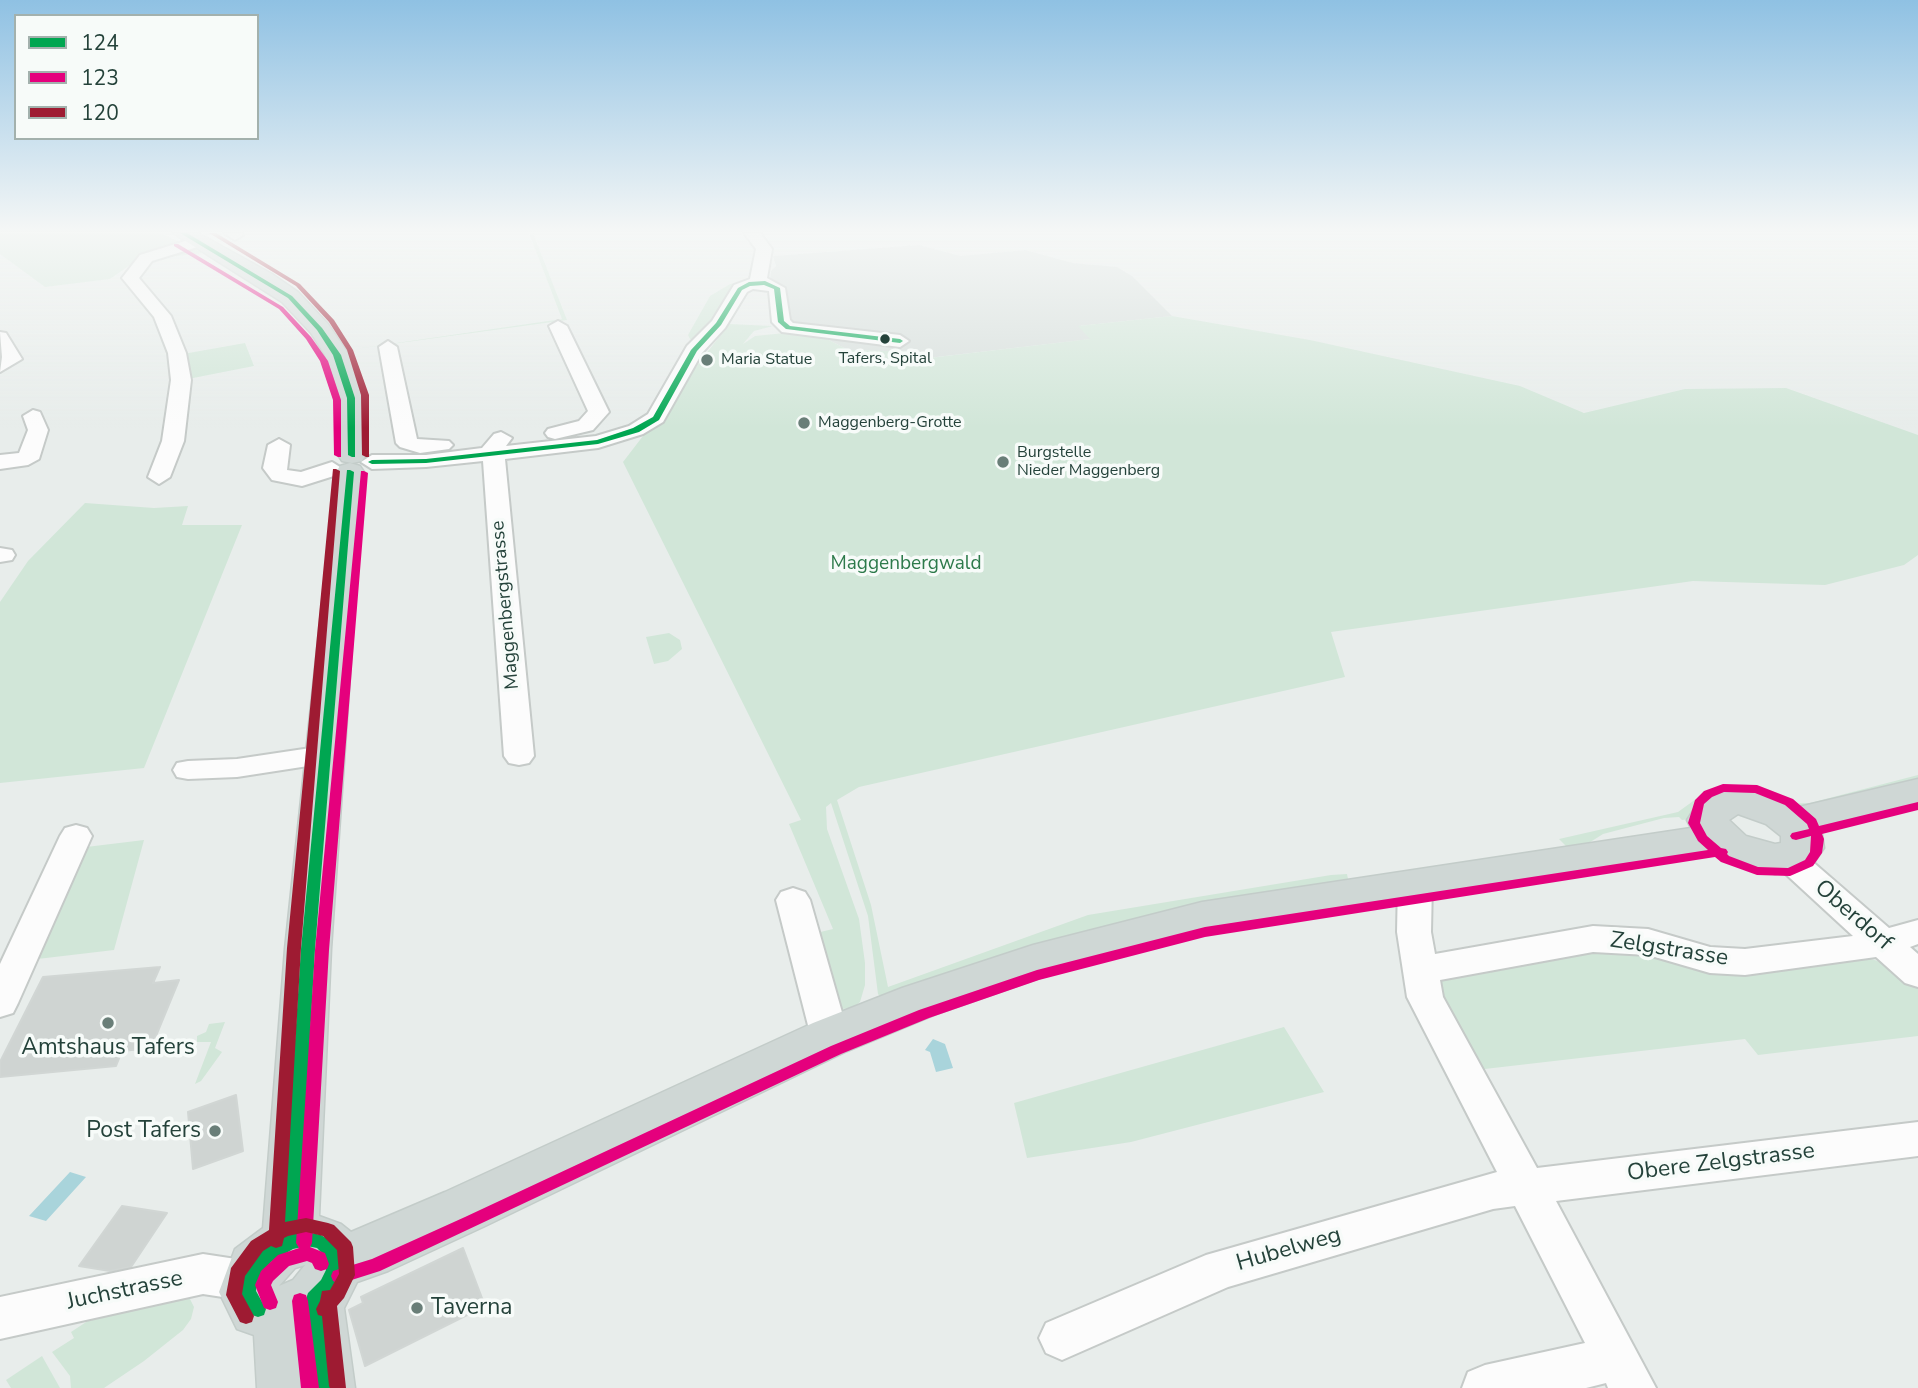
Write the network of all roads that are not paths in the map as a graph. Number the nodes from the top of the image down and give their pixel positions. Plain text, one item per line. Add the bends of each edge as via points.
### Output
1 (147, 298) edge
2 (291, 298) edge
3 (735, 298) edge
4 (778, 298) edge
5 (558, 326) dead end
6 (0, 337) edge
7 (900, 341) dead end
8 (388, 347) dead end
9 (0, 366) edge
10 (33, 416) dead end
11 (279, 445) dead end
12 (495, 447) junction
13 (0, 462) edge
14 (351, 465) junction
15 (159, 477) dead end
16 (324, 755) junction
17 (519, 756) dead end
18 (188, 770) dead end
19 (1918, 792) edge
20 (76, 836) dead end
21 (1791, 840) junction
22 (1415, 883) junction
23 (793, 900) dead end
24 (1918, 932) edge
25 (1884, 943) junction
26 (1420, 970) junction
27 (1918, 974) edge
28 (0, 1003) edge
29 (830, 1037) junction
30 (1918, 1139) edge
31 (1523, 1186) junction
32 (294, 1280) junction
33 (0, 1318) edge
34 (1062, 1338) dead end
35 (1624, 1373) edge
36 (288, 1388) edge
37 (324, 1388) edge
38 (1485, 1388) edge

1 - 15 street via 162,316 177,353 181,380 173,441
2 - 14 main road via 337,355 351,398
3 - 12 street via 719,324 694,350 651,422 598,442
4 - 7 street via 781,322 788,328
5 - 12 street via 599,412 596,419 567,432 511,435
6 - 9 street via 13,359
8 - 12 street via 407,443
10 - 13 street via 38,430 28,459
11 - 14 street via 274,468 280,475 302,479
12 - 14 street via 426,461
12 - 17 street, Maggenbergstrasse
14 - 16 main road
16 - 18 street
16 - 32 main road
19 - 21 main road
20 - 28 street
21 - 22 main road via 1768,807 1726,802 1716,806 1708,820 1720,838
21 - 25 street, Oberdorf
22 - 26 street via 1414,932
22 - 29 main road via 1202,918 1123,937 966,984
23 - 29 street
24 - 25 street, Zelgstrasse
25 - 26 street, Zelgstrasse via 1745,962 1710,960 1648,942 1593,939
25 - 27 street, Oberdorf
26 - 31 street via 1425,997
29 - 32 main road via 453,1215
30 - 31 street, Obere Zelgstrasse
31 - 34 street, Hubelweg via 1221,1269
31 - 35 street
32 - 33 street, Juchstrasse via 203,1274
32 - 36 main road
32 - 37 main road
35 - 38 street

